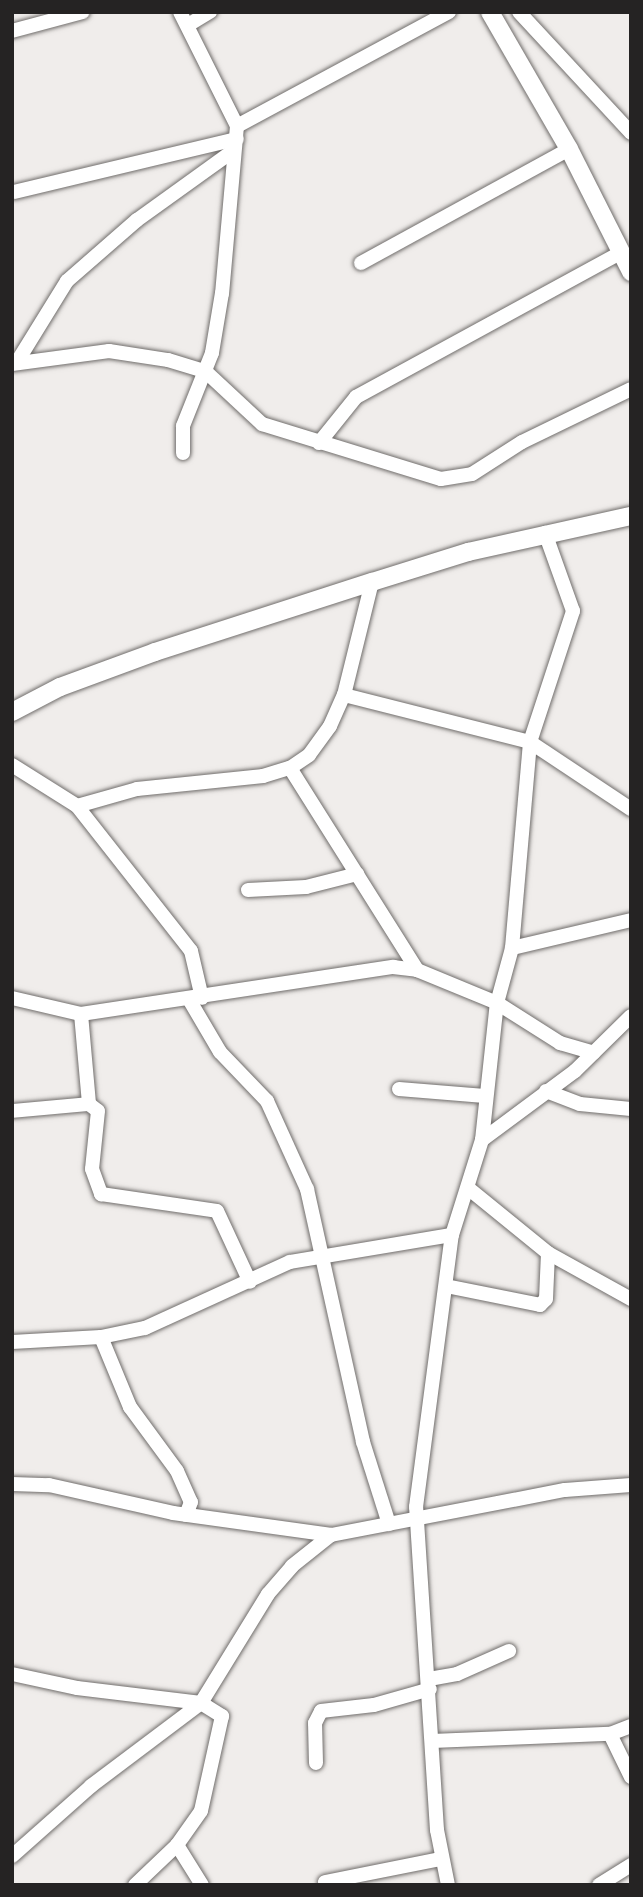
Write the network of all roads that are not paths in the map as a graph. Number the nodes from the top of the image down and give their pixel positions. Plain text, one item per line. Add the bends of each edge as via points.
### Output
1 (83, 12) edge
2 (180, 12) edge
3 (210, 12) edge
4 (449, 12) edge
5 (490, 12) edge
6 (519, 12) edge
7 (188, 25) junction
8 (12, 31) edge
9 (631, 133) edge
10 (236, 138) junction
11 (569, 149) junction
12 (14, 192) dead end
13 (620, 253) junction
14 (361, 263) dead end
15 (631, 272) edge
16 (14, 363) edge
17 (205, 371) junction
18 (631, 389) edge
19 (319, 443) junction
20 (183, 453) dead end
21 (631, 516) edge
22 (545, 533) junction
23 (372, 582) junction
24 (344, 695) junction
25 (12, 712) edge
26 (530, 742) junction
27 (12, 765) edge
28 (290, 768) junction
29 (77, 806) junction
30 (631, 809) edge
31 (356, 874) junction
32 (248, 890) dead end
33 (631, 920) edge
34 (512, 948) junction
35 (417, 970) junction
36 (12, 998) edge
37 (196, 999) junction
38 (497, 1003) junction
39 (81, 1014) junction
40 (631, 1016) edge
41 (594, 1052) junction
42 (399, 1090) dead end
43 (546, 1091) junction
44 (485, 1096) junction
45 (89, 1104) junction
46 (631, 1109) edge
47 (12, 1111) edge
48 (482, 1140) junction
49 (468, 1188) junction
50 (452, 1235) junction
51 (548, 1253) junction
52 (324, 1255) junction
53 (250, 1282) junction
54 (446, 1286) junction
55 (631, 1299) edge
56 (101, 1337) junction
57 (12, 1342) edge
58 (12, 1484) edge
59 (631, 1485) edge
60 (186, 1515) junction
61 (419, 1521) junction
62 (388, 1524) junction
63 (331, 1535) junction
64 (509, 1651) dead end
65 (12, 1674) edge
66 (429, 1684) junction
67 (201, 1703) junction
68 (631, 1726) edge
69 (610, 1734) junction
70 (432, 1741) junction
71 (316, 1763) dead end
72 (631, 1777) edge
73 (177, 1844) junction
74 (12, 1856) edge
75 (440, 1858) junction
76 (631, 1865) edge
77 (325, 1882) dead end
78 (135, 1885) edge
79 (202, 1885) edge
80 (448, 1885) edge
81 (599, 1885) edge

1 - 8 street
2 - 7 street
3 - 7 street
4 - 10 street
5 - 11 street
6 - 9 street
7 - 10 street
10 - 12 street
10 - 16 street via 67,281
10 - 17 street via 222,293
11 - 13 street
11 - 14 street
13 - 15 street
13 - 19 street via 356,397
16 - 17 street via 109,351 168,359
17 - 19 street via 252,418
17 - 20 street via 183,426
18 - 19 street via 458,478 441,479
21 - 22 street
22 - 23 street
22 - 26 street via 573,611
23 - 24 street
23 - 25 street via 155,652 60,687
24 - 26 street
24 - 28 street via 330,726 309,755
26 - 30 street
26 - 34 street
27 - 29 street
28 - 29 street via 263,776 137,789
28 - 31 street
29 - 37 street via 191,951
31 - 32 street via 306,887
31 - 35 street
33 - 34 street
34 - 38 street
35 - 37 street via 393,967
35 - 38 street
36 - 39 street
37 - 39 street
37 - 52 street via 220,1052 267,1101 307,1189
38 - 41 street via 560,1043
38 - 44 street
39 - 45 street
40 - 41 street
41 - 43 street
42 - 44 street
43 - 46 street via 580,1104
43 - 48 street
44 - 48 street
45 - 47 street
45 - 53 street via 98,1111 92,1169 101,1194 216,1211
48 - 49 street
49 - 50 street
49 - 51 street
50 - 52 street
50 - 54 street
51 - 54 street via 546,1299 540,1305
51 - 55 street
52 - 53 street via 290,1262
52 - 62 street via 363,1442
53 - 56 street via 170,1320
54 - 61 street via 416,1507
56 - 57 street
56 - 60 street via 130,1407 177,1471 191,1502
58 - 60 street via 49,1485
59 - 61 street via 565,1490
60 - 63 street
61 - 62 street
61 - 66 street
62 - 63 street
63 - 67 street via 292,1566 268,1594
64 - 66 street
65 - 67 street via 77,1688
66 - 70 street
66 - 71 street via 374,1704 321,1712 315,1723
67 - 73 street via 216,1710 224,1724 201,1811
67 - 74 street via 91,1786
68 - 69 street
69 - 70 street
69 - 72 street
70 - 75 street
73 - 78 street
73 - 79 street
75 - 77 street
75 - 80 street
76 - 81 street

